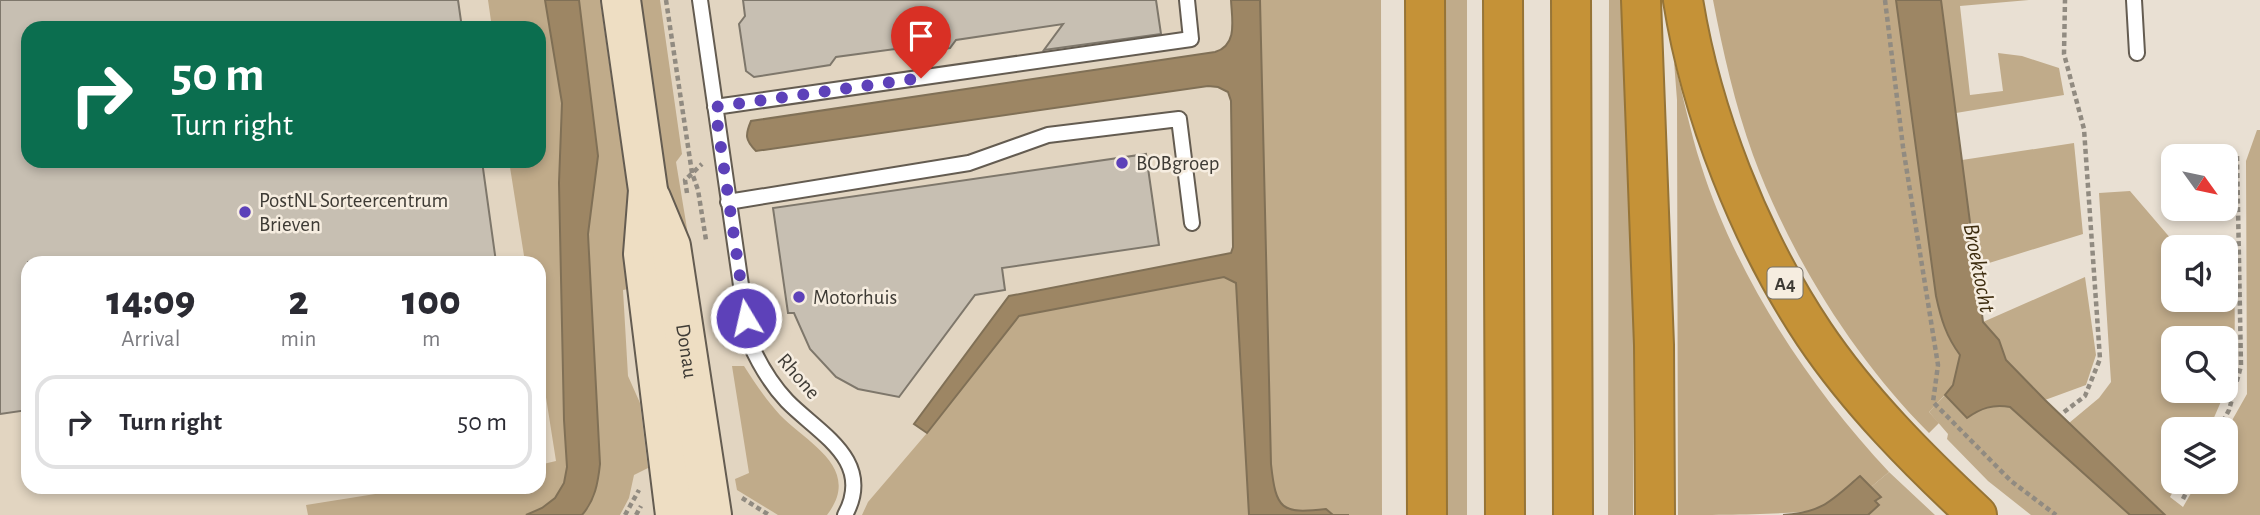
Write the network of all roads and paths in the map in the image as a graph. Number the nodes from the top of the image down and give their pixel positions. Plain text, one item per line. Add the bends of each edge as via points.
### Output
1 (621, 0) edge
2 (700, 0) edge
3 (1187, 0) edge
4 (1426, 0) edge
5 (1503, 0) edge
6 (1571, 0) edge
7 (1640, 0) edge
8 (1683, 0) edge
9 (1885, 0) edge
10 (2065, 0) edge
11 (2134, 0) edge
12 (2137, 53) dead end
13 (715, 107) junction
14 (648, 190) junction
15 (728, 202) junction
16 (2238, 221) edge
17 (1192, 223) dead end
18 (2064, 412) dead end
19 (2225, 417) edge
20 (2186, 494) edge
21 (2183, 499) dead end
22 (674, 515) edge
23 (712, 515) edge
24 (845, 515) edge
25 (1427, 515) edge
26 (1504, 515) edge
27 (1573, 515) edge
28 (1655, 515) edge
29 (1977, 515) edge
30 (2056, 515) edge

1 - 14 main road, Donau
2 - 13 lane, Rhone
3 - 13 lane via 1191,39
4 - 25 highway
5 - 26 highway
6 - 27 highway
7 - 28 highway via 1654,345
8 - 29 highway, A4 via 1690,44 1721,144 1758,236 1846,377
9 - 30 path via 1938,365 1933,402 2011,481
10 - 18 path via 2064,54 2084,129 2100,359 2085,396
11 - 12 lane
13 - 15 lane, Rhone
14 - 22 main road, Donau via 643,254
14 - 23 main road, Donau via 671,246
15 - 17 lane via 969,163 1048,135 1179,119
15 - 24 lane, Rhone via 749,341 763,372 845,455 853,484
16 - 19 path via 2241,366
20 - 21 path

